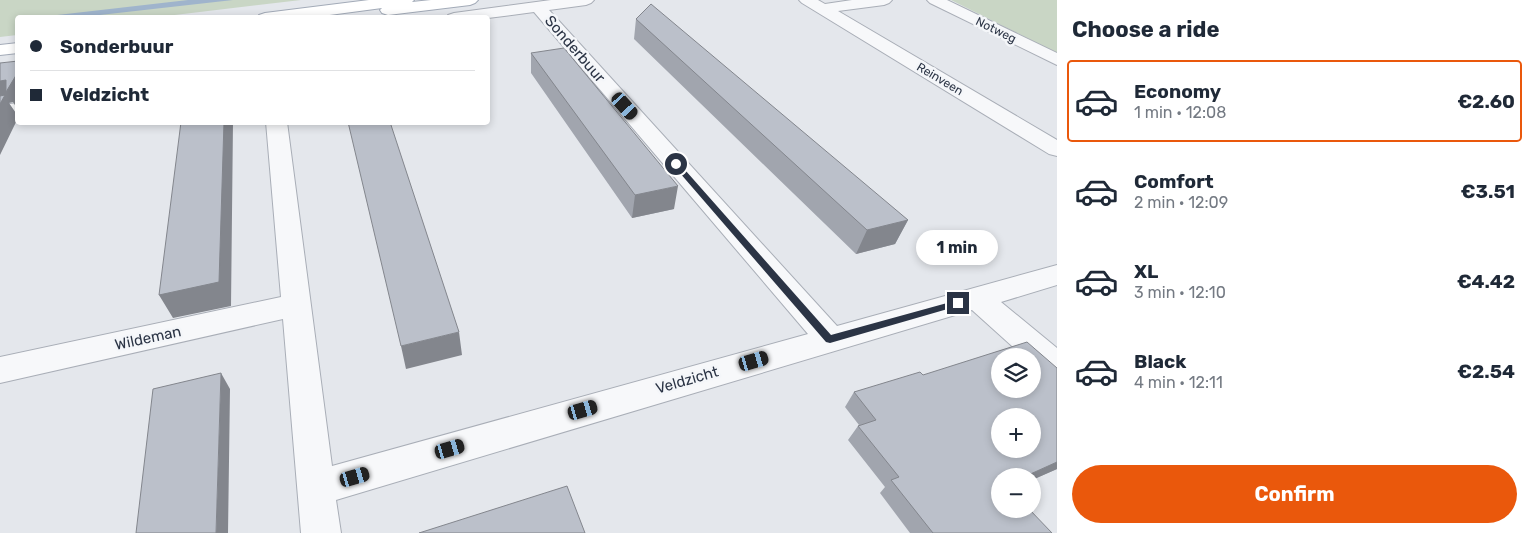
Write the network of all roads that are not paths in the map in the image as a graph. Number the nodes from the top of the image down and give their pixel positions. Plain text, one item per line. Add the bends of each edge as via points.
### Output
1 (406, 0) edge
2 (470, 0) edge
3 (586, 0) edge
4 (884, 0) edge
5 (935, 0) edge
6 (815, 4) edge
7 (538, 7) junction
8 (282, 15) edge
9 (355, 15) edge
10 (477, 15) edge
11 (1057, 60) edge
12 (15, 108) edge
13 (0, 111) edge
14 (276, 125) edge
15 (1057, 149) edge
16 (1057, 275) edge
17 (977, 298) junction
18 (295, 305) junction
19 (830, 339) junction
20 (1057, 367) edge
21 (0, 370) edge
22 (317, 488) junction
23 (321, 533) edge

1 - 8 main road
2 - 9 main road
3 - 7 street
4 - 6 street, Reinveen
5 - 11 street, Notweg
6 - 15 street, Reinveen
7 - 10 street
7 - 19 street, Sonderbuur
12 - 13 street
14 - 18 street
16 - 17 street, Veldzicht
17 - 19 street, Veldzicht
17 - 20 street
18 - 21 street, Wildeman
18 - 22 street
19 - 22 street, Veldzicht
22 - 23 street

